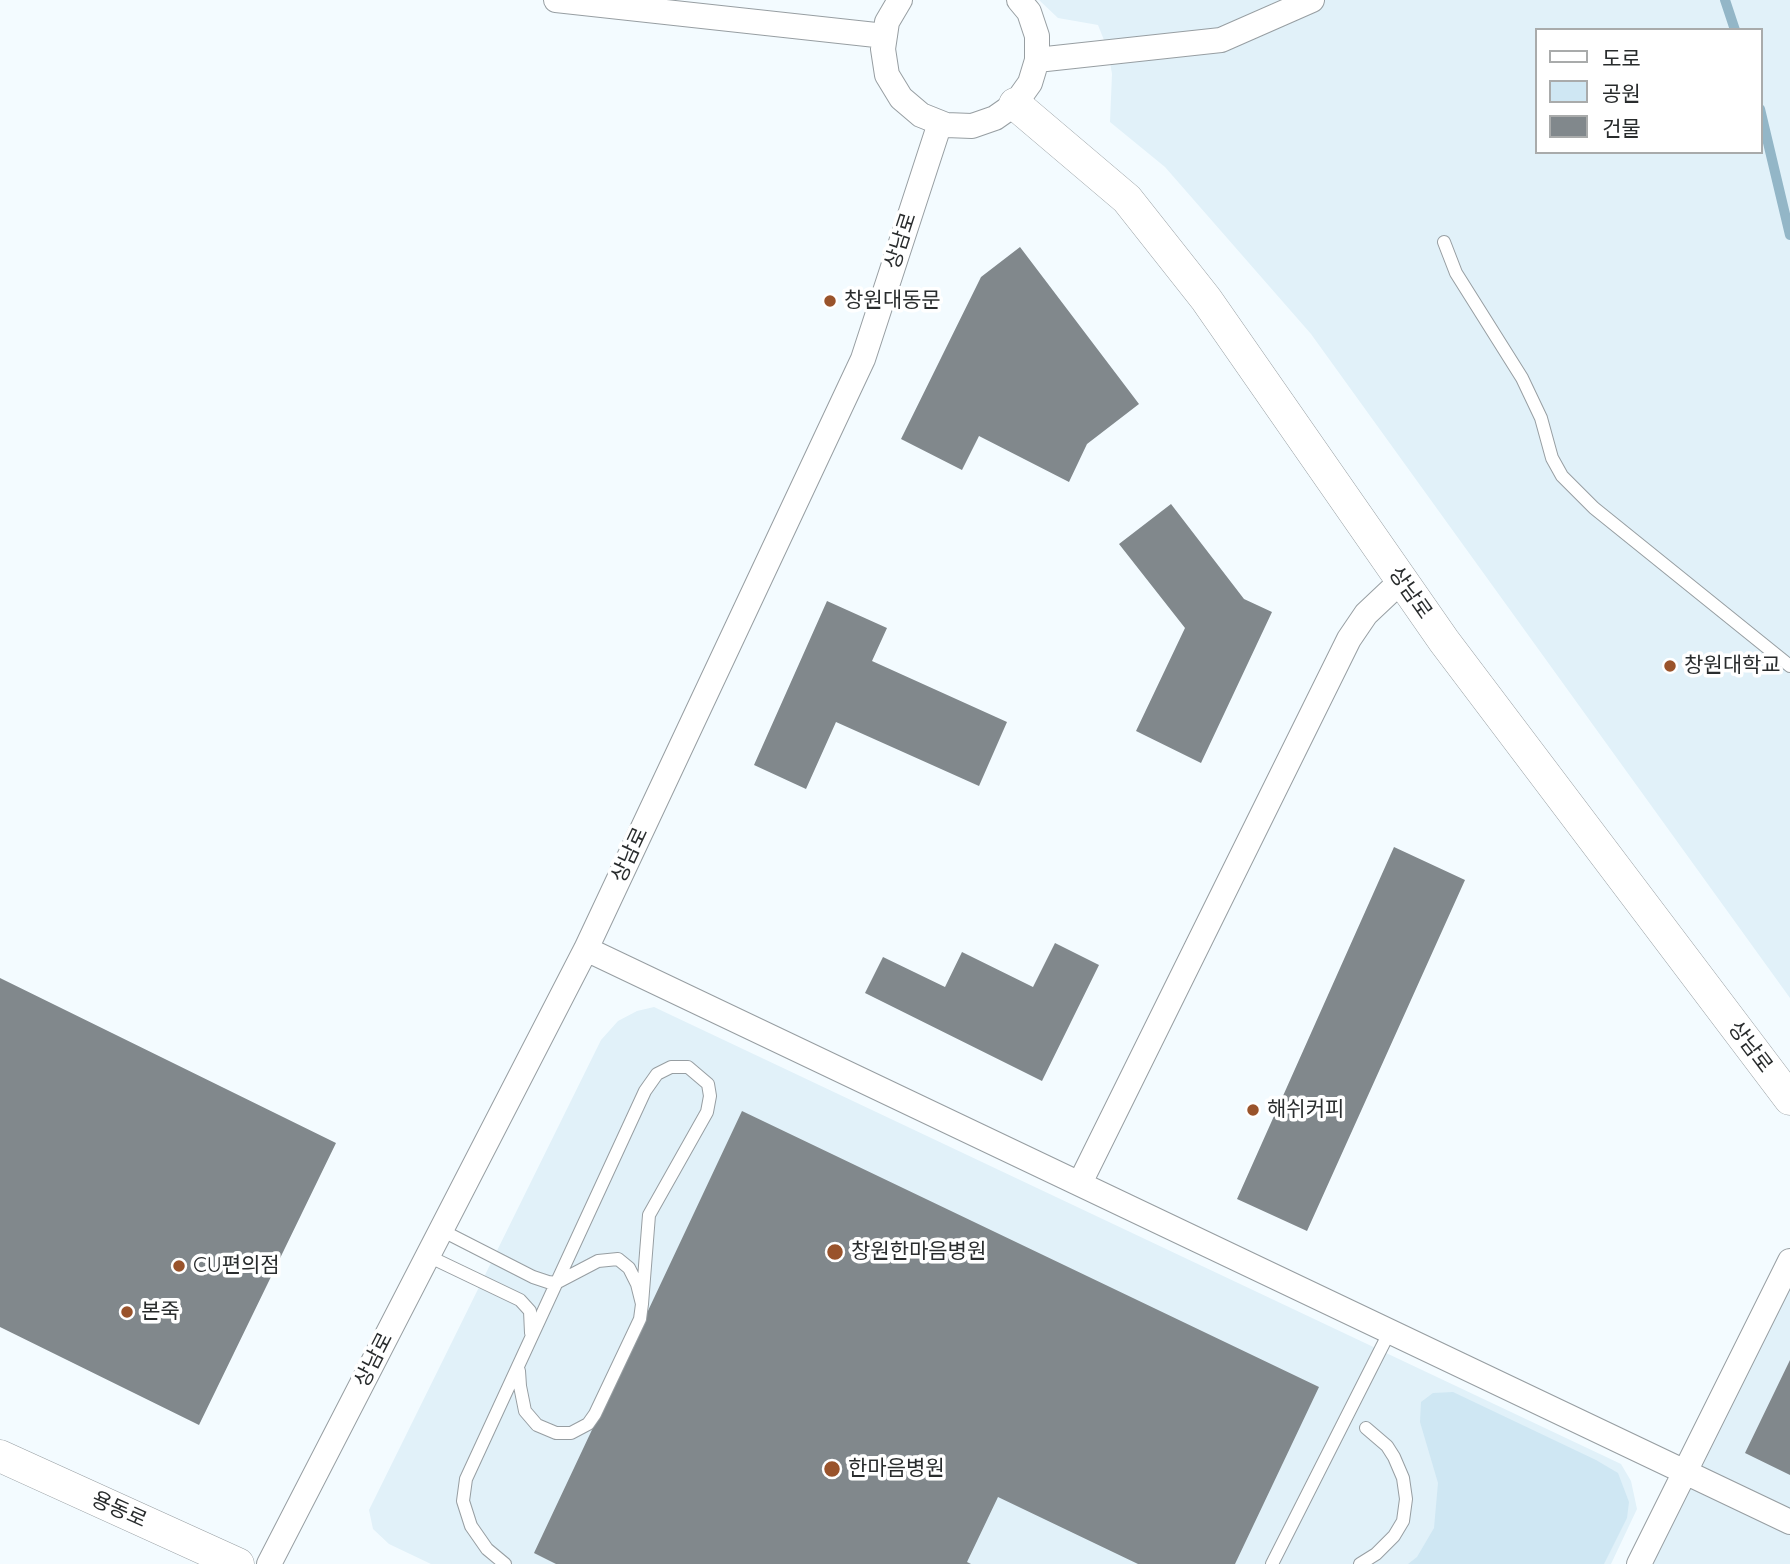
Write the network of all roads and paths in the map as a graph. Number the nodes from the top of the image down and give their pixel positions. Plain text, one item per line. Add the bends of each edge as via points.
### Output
1 (556, 0) edge
2 (900, 0) edge
3 (1019, 0) edge
4 (1311, 0) edge
5 (885, 36) junction
6 (1037, 60) junction
7 (1015, 103) junction
8 (940, 123) junction
9 (1444, 242) dead end
10 (1401, 580) junction
11 (1790, 666) edge
12 (586, 949) junction
13 (1790, 1099) edge
14 (1080, 1184) junction
15 (441, 1230) junction
16 (428, 1256) junction
17 (1790, 1261) edge
18 (556, 1283) junction
19 (642, 1304) junction
20 (1390, 1331) junction
21 (521, 1362) junction
22 (1366, 1428) dead end
23 (0, 1456) edge
24 (1684, 1471) junction
25 (1790, 1522) edge
26 (238, 1564) edge
27 (269, 1564) edge
28 (505, 1564) edge
29 (1272, 1564) edge
30 (1360, 1564) edge
31 (1639, 1564) edge

1 - 5 street
2 - 5 street
3 - 6 street via 1037,36
4 - 6 street via 1221,40
5 - 8 street via 887,75 901,98 921,115
6 - 7 street via 1030,83
7 - 8 street via 995,118 972,126
7 - 10 street, 상남로 via 1127,199 1206,299
8 - 12 street, 상남로 via 863,359
9 - 11 lane via 1456,273 1522,378 1562,476 1594,508
10 - 13 street, 상남로
10 - 14 street via 1366,614 1349,639
12 - 14 street
12 - 15 street, 상남로
14 - 20 street
15 - 16 street, 상남로
15 - 18 lane via 533,1277
16 - 21 lane via 520,1300 530,1311 532,1330
16 - 27 street, 상남로
17 - 24 street
18 - 19 lane via 598,1261 618,1259 629,1268
18 - 19 lane via 645,1091 657,1074 671,1067 688,1067 708,1084 710,1096 706,1112 649,1215
18 - 21 lane
19 - 21 lane via 640,1319 595,1414 588,1424 570,1433 537,1425 525,1411
20 - 24 street
20 - 29 lane
21 - 28 lane via 467,1479 463,1501 471,1526
22 - 30 lane via 1394,1457 1406,1499 1403,1521 1394,1536
23 - 26 street, 용동로
24 - 25 street
24 - 31 street

